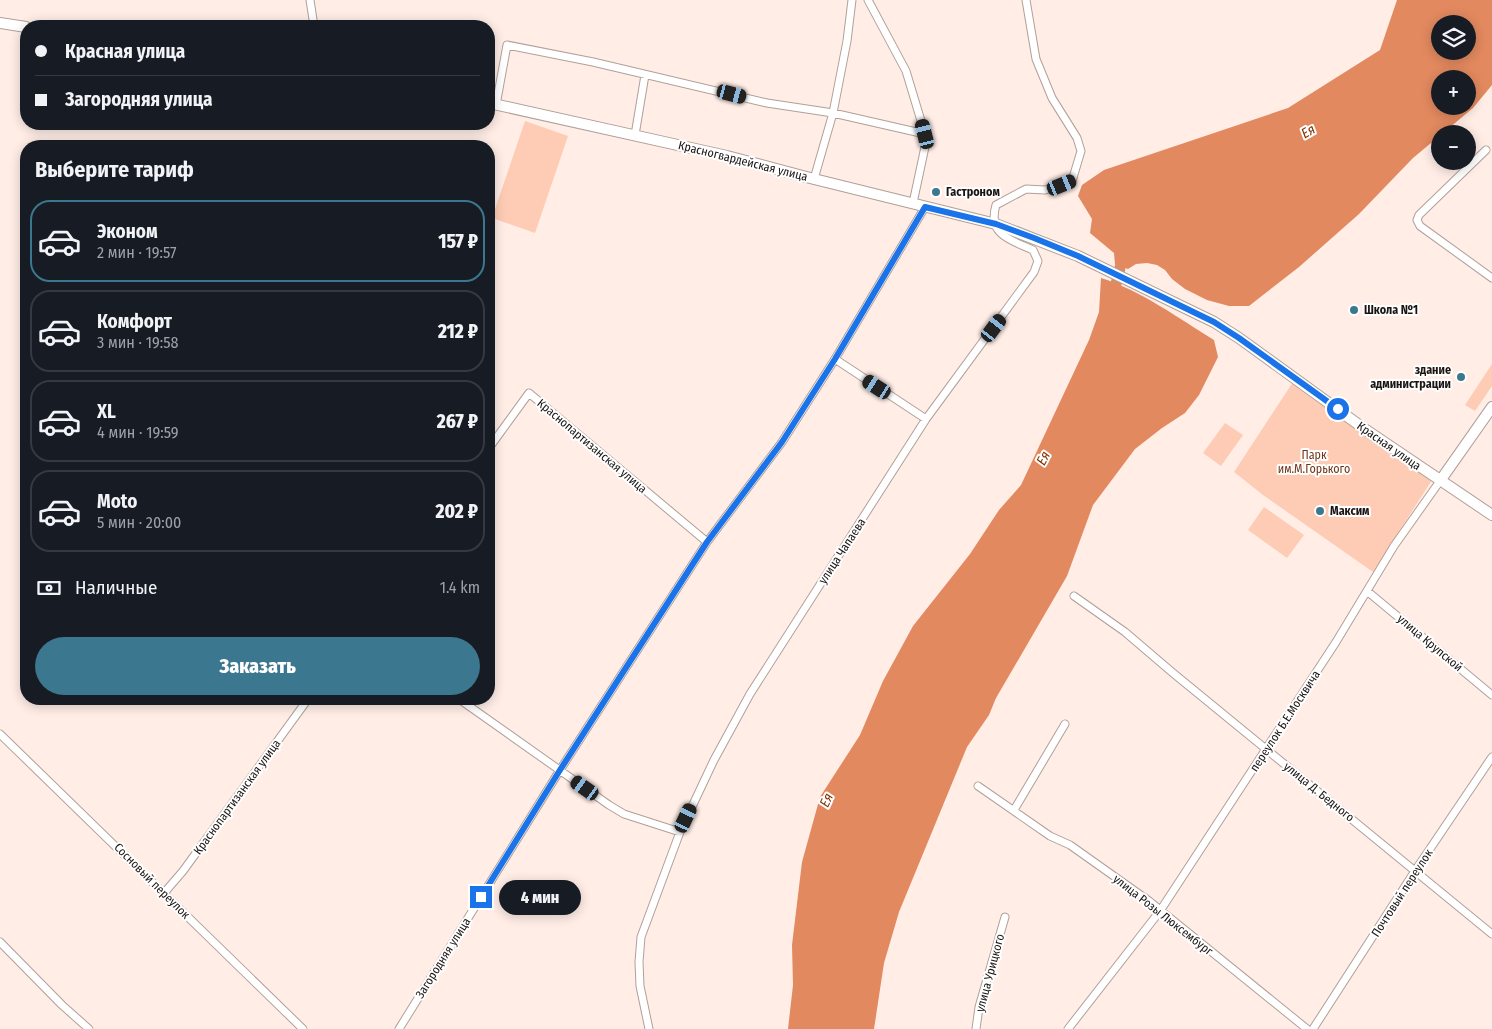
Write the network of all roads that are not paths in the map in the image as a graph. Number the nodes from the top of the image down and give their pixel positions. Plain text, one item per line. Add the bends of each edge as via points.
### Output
1 (310, 0) edge
2 (852, 0) edge
3 (868, 0) edge
4 (1026, 0) edge
5 (313, 20) edge
6 (0, 23) edge
7 (20, 26) edge
8 (646, 75) junction
9 (495, 92) edge
10 (495, 105) edge
11 (833, 113) junction
12 (925, 134) junction
13 (635, 135) junction
14 (1486, 150) dead end
15 (814, 179) junction
16 (913, 203) junction
17 (925, 207) junction
18 (996, 224) junction
19 (1492, 278) edge
20 (835, 359) junction
21 (1492, 407) edge
22 (926, 419) junction
23 (495, 440) edge
24 (1440, 481) junction
25 (1492, 515) edge
26 (707, 542) junction
27 (1367, 591) junction
28 (1074, 596) dead end
29 (1492, 694) edge
30 (304, 705) edge
31 (468, 705) edge
32 (1065, 724) dead end
33 (0, 734) edge
34 (1267, 750) junction
35 (1492, 757) edge
36 (560, 770) junction
37 (978, 786) dead end
38 (1014, 810) junction
39 (680, 832) junction
40 (1416, 871) junction
41 (164, 893) junction
42 (1160, 911) junction
43 (1005, 916) dead end
44 (1492, 934) edge
45 (0, 942) edge
46 (89, 1029) edge
47 (303, 1029) edge
48 (399, 1029) edge
49 (649, 1029) edge
50 (976, 1029) edge
51 (1068, 1029) edge
52 (1307, 1029) edge
53 (1313, 1029) edge

1 - 5 street
2 - 11 street
3 - 12 street via 906,70
4 - 18 street via 1036,59 1052,98 1077,138 1080,151 1072,181 1046,190 1026,189 996,205 993,216
6 - 7 street
8 - 9 street via 507,45
8 - 11 street via 768,103
8 - 13 street
10 - 13 street, Красногвардейская улица
11 - 12 street
11 - 15 street
12 - 16 street
13 - 15 street, Красногвардейская улица
14 - 19 street via 1417,220 1420,226
15 - 16 street, Красногвардейская улица
16 - 17 street, Красногвардейская улица
17 - 18 street, Красногвардейская улица
17 - 20 street, Загородняя улица
18 - 22 street, улица Чапаева via 1004,237 1033,250 1038,261 1028,283
18 - 24 street, Красная улица via 1078,256 1214,322
20 - 22 street
20 - 26 street, Загородняя улица via 782,442
21 - 24 street, переулок Б.Е.Москвича
22 - 39 street, улица Чапаева via 750,694
23 - 26 street, Краснопартизанская улица via 529,393
24 - 25 street, Красная улица
24 - 27 street, переулок Б.Е.Москвича
26 - 36 street, Загородняя улица
27 - 29 street, улица Крупской
27 - 34 street, переулок Б.Е.Москвича
28 - 34 street, улица Д. Бедного via 1125,632
30 - 41 street, Краснопартизанская улица
31 - 36 street
32 - 38 street
33 - 41 street, Сосновый переулок
34 - 40 street, улица Д. Бедного
34 - 42 street, переулок Б.Е.Москвича
35 - 40 street, Почтовый переулок
36 - 39 street via 624,814
36 - 48 street, Загородняя улица
37 - 38 street, улица Розы Люксембург
38 - 42 street, улица Розы Люксембург via 1050,836 1070,845
39 - 49 street, улица Чапаева via 641,937 640,986
40 - 44 street, улица Д. Бедного
40 - 53 street, Почтовый переулок
41 - 47 street, Сосновый переулок
42 - 51 street, переулок Б.Е.Москвича
42 - 52 street, улица Розы Люксембург
43 - 50 street, улица Урицкого
45 - 46 street

